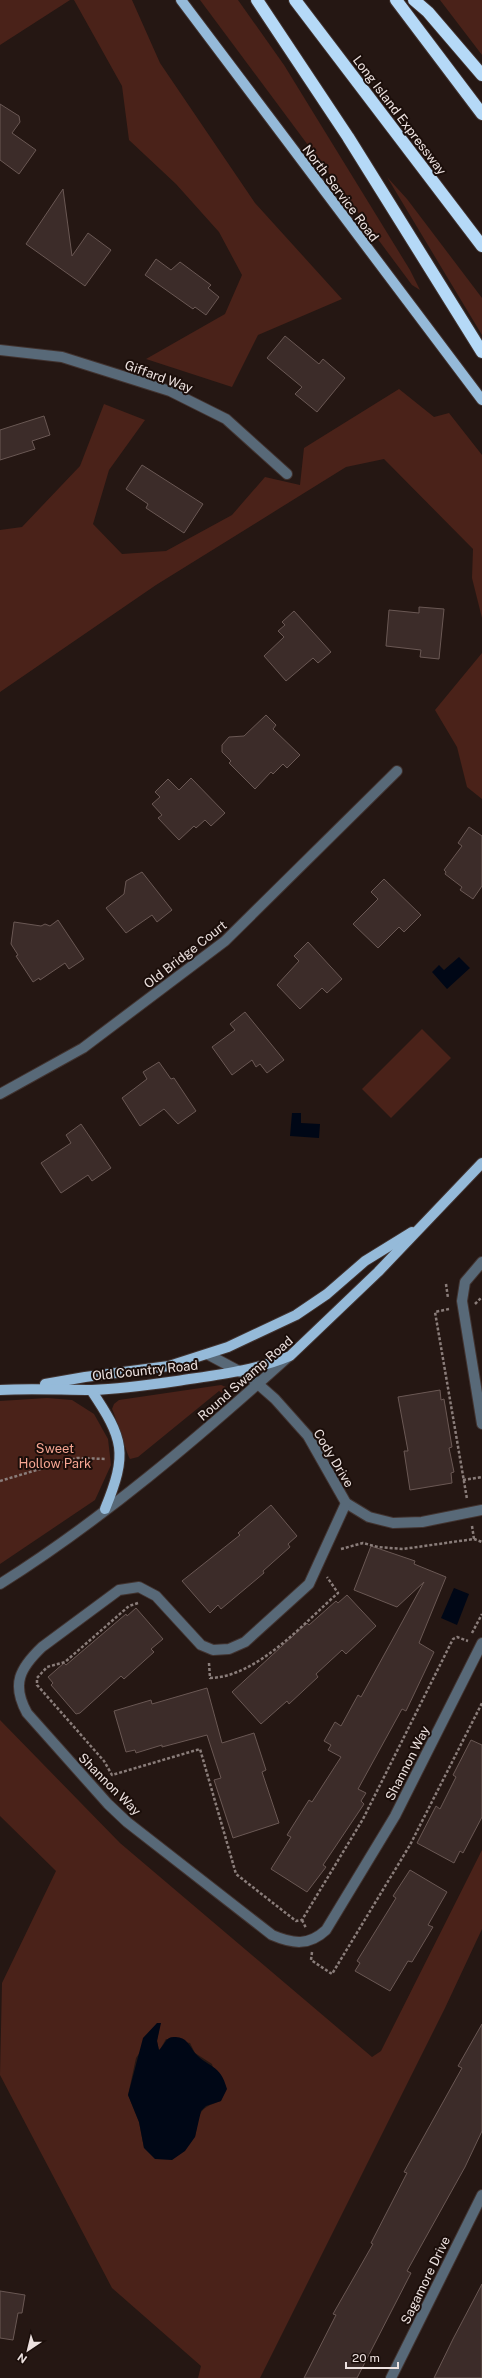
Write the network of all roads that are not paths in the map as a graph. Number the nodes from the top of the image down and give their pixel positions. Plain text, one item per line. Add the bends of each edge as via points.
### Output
1 (181, 0) edge
2 (257, 0) edge
3 (295, 0) edge
4 (396, 0) edge
5 (414, 0) edge
6 (482, 75) edge
7 (482, 114) edge
8 (482, 246) edge
9 (0, 350) edge
10 (482, 352) edge
11 (482, 400) edge
12 (287, 474) dead end
13 (397, 771) dead end
14 (0, 1094) edge
15 (482, 1163) edge
16 (426, 1224) junction
17 (482, 1262) edge
18 (209, 1355) junction
19 (290, 1356) junction
20 (240, 1371) junction
21 (259, 1384) junction
22 (24, 1388) junction
23 (0, 1390) edge
24 (91, 1390) junction
25 (482, 1424) edge
26 (346, 1503) junction
27 (105, 1509) junction
28 (482, 1510) edge
29 (0, 1584) edge
30 (482, 1643) edge
31 (482, 2194) edge
32 (391, 2378) edge

1 - 11 main road, North Service Road
2 - 10 highway via 348,136
3 - 8 highway, Long Island Expressway
4 - 7 highway
5 - 6 highway via 428,12
9 - 12 street, Giffard Way via 62,357 170,392 226,419
13 - 14 street, Old Bridge Court via 225,941 83,1048
15 - 16 main road, Round Swamp Road
16 - 18 main road via 365,1261 328,1294 296,1315
16 - 19 main road, Round Swamp Road
17 - 25 street via 465,1282 462,1301
18 - 20 street, Cody Drive
18 - 22 main road via 169,1366
19 - 20 main road, Old Country Road
19 - 21 street, Round Swamp Road
20 - 21 street, Cody Drive
20 - 24 main road, Old Country Road
21 - 26 street, Cody Drive via 308,1436
21 - 27 street, Round Swamp Road via 197,1437
22 - 23 main road, Old Country Road
22 - 24 main road, Old Country Road
24 - 27 main road via 116,1430 121,1451 120,1470
26 - 28 street, Cody Drive via 369,1517 393,1523 422,1522
26 - 30 street, Shannon Way via 310,1584 244,1642 229,1649 213,1650 190,1636 156,1596 139,1587 119,1590 42,1647 23,1670 17,1688 27,1713 97,1793 127,1822 272,1936 291,1943 310,1942 326,1930 395,1816
27 - 29 street, Round Swamp Road
31 - 32 street, Sagamore Drive

